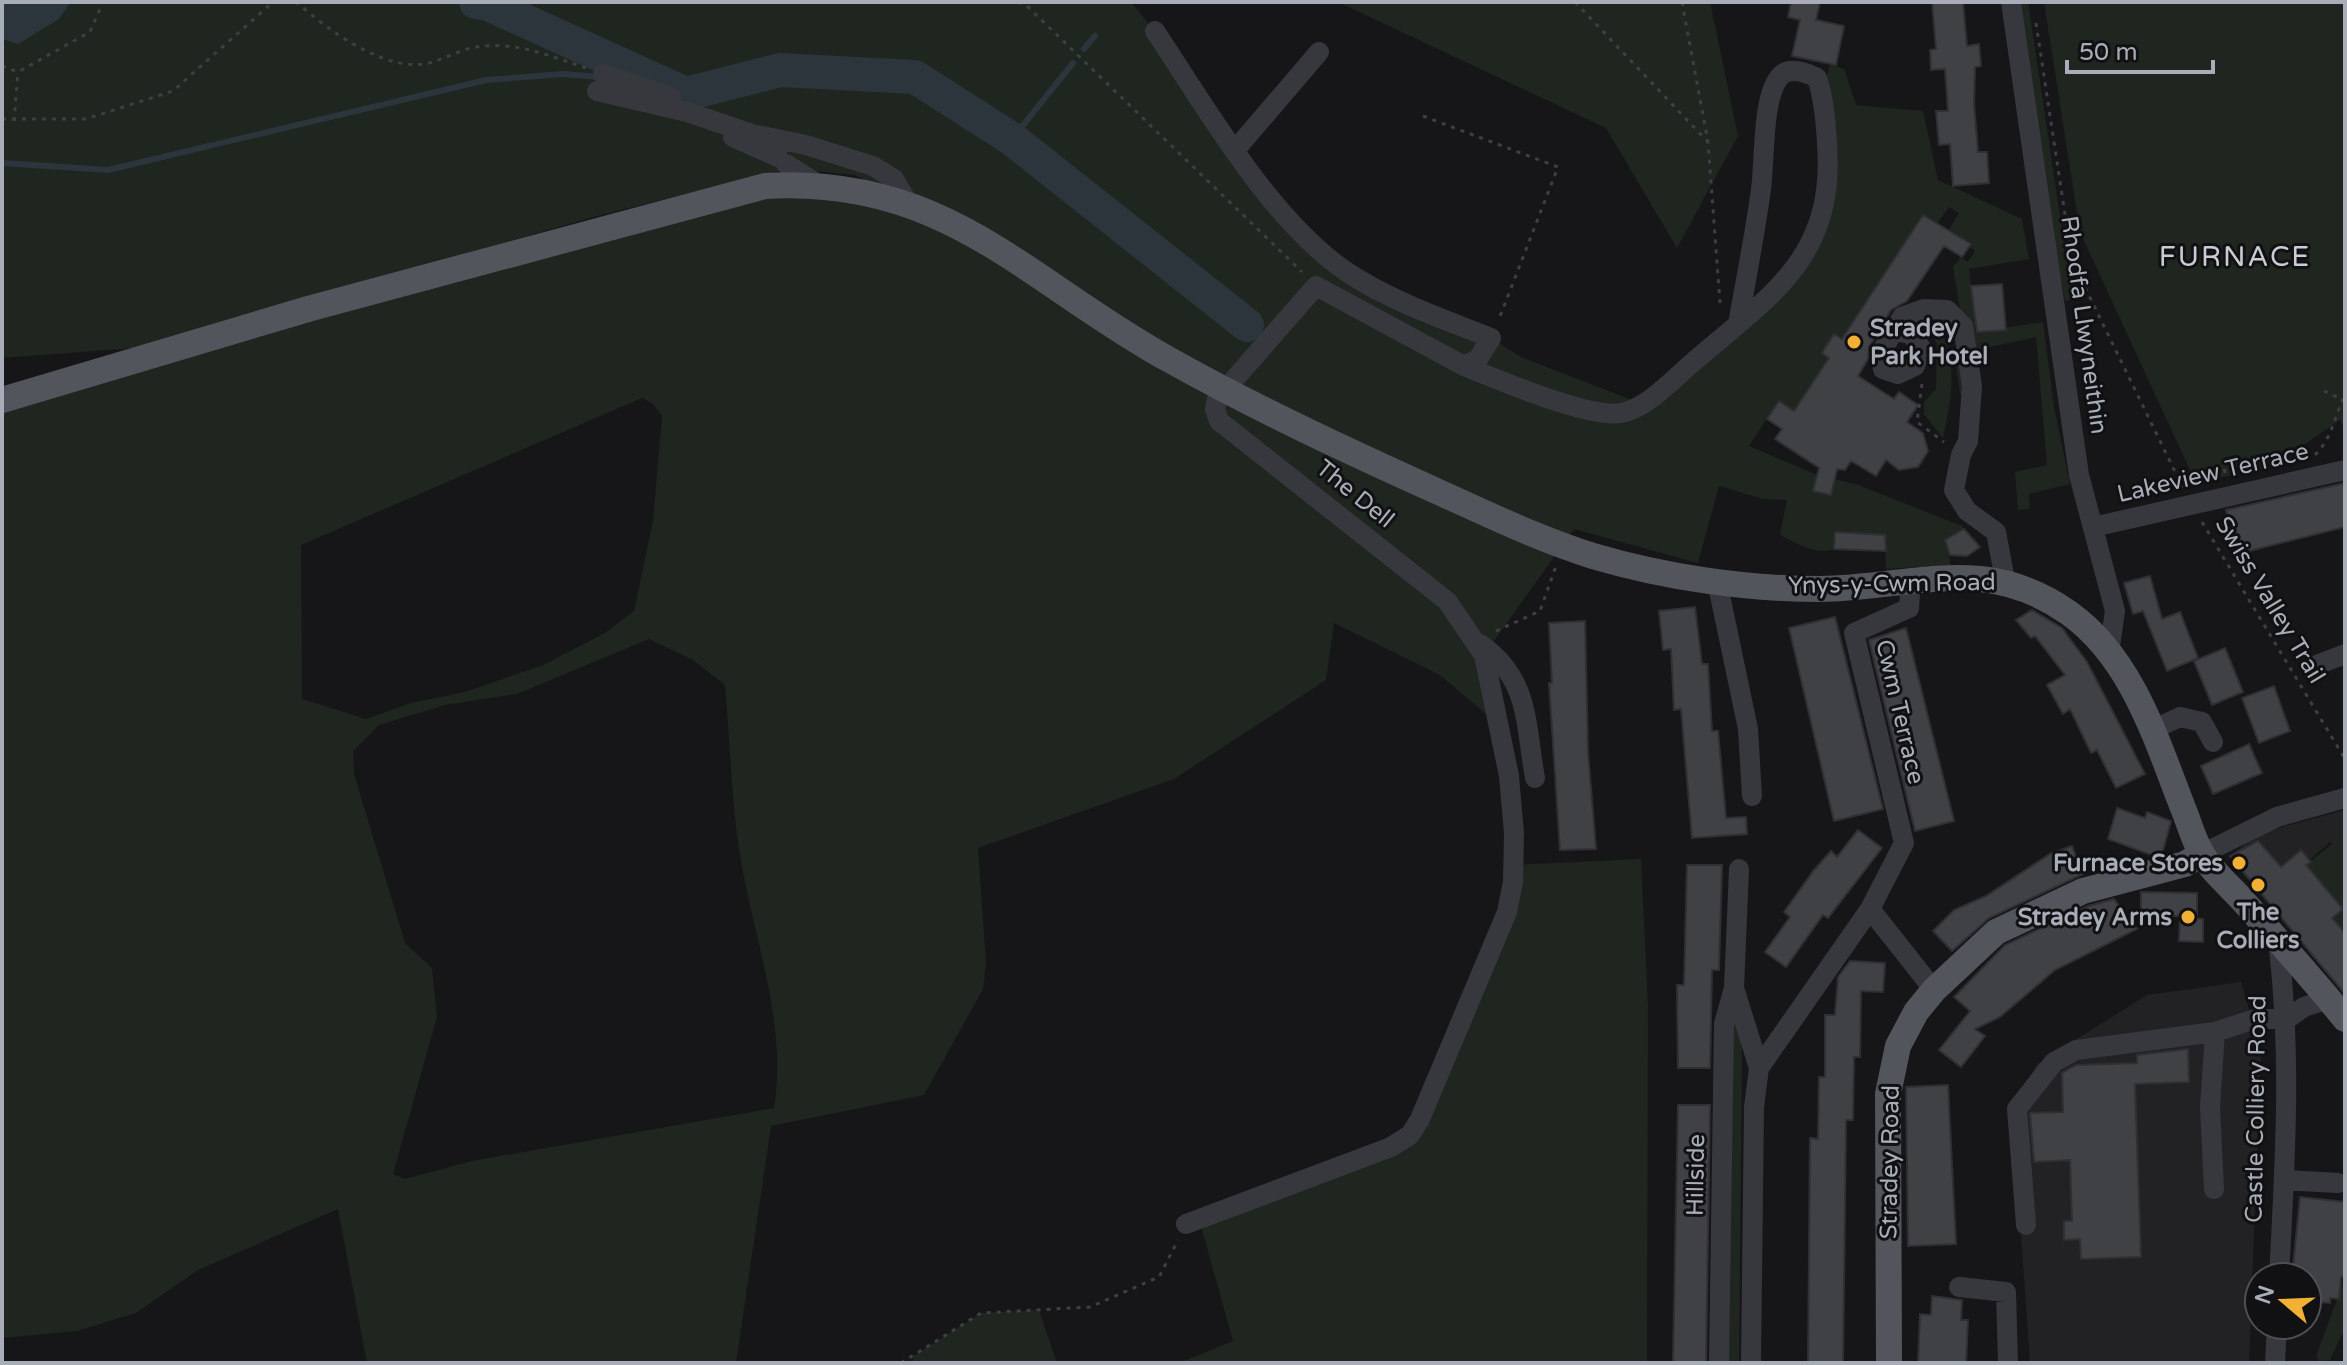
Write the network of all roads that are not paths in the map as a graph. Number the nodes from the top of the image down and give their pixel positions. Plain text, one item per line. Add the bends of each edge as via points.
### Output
1 (2011, 2) edge
2 (1155, 31) dead end
3 (1319, 52) dead end
4 (600, 82) road end
5 (687, 112) junction
6 (1236, 149) junction
7 (816, 183) junction
8 (908, 203) junction
9 (1730, 330) junction
10 (1894, 331) dead end
11 (1464, 366) junction
12 (1227, 391) junction
13 (2, 400) edge
14 (2342, 467) edge
15 (2093, 527) junction
16 (1911, 580) junction
17 (2005, 580) junction
18 (1717, 581) junction
19 (1479, 648) junction
20 (2109, 653) junction
21 (2345, 654) edge
22 (2314, 666) dead end
23 (2152, 730) junction
24 (2213, 742) dead end
25 (1535, 778) dead end
26 (1752, 796) dead end
27 (2340, 800) edge
28 (1904, 843) joint
29 (2202, 854) junction
30 (1739, 869) dead end
31 (1870, 909) junction
32 (2278, 941) junction
33 (1734, 988) junction
34 (1934, 990) junction
35 (2337, 1009) edge
36 (2287, 1019) junction
37 (2215, 1032) junction
38 (1759, 1068) junction
39 (2284, 1180) junction
40 (2338, 1183) dead end
41 (2214, 1189) dead end
42 (1186, 1224) road end
43 (2026, 1225) dead end
44 (2280, 1261) edge
45 (1959, 1287) dead end
46 (2276, 1341) edge
47 (1719, 1363) edge
48 (1751, 1363) edge
49 (1889, 1363) edge
50 (2008, 1363) edge
51 (2275, 1363) edge

1 - 15 street, Rhodfa Llwyneithin via 2079,475
2 - 6 street
3 - 6 street
4 - 5 street via 683,102
5 - 7 street
5 - 8 street via 873,166 894,179
6 - 11 street via 1315,247 1355,278 1491,338 1478,359
7 - 8 main road, Ynys-y-Cwm Road
7 - 13 main road, Ynys-y-Cwm Road via 749,190 308,309
8 - 12 main road, Ynys-y-Cwm Road via 974,233 1162,356
9 - 9 street via 1786,279 1817,233 1830,180 1826,124 1817,78 1804,72 1790,70 1778,77 1771,98 1761,188
9 - 11 street via 1652,396 1619,414 1574,405
10 - 17 street via 1902,317 1924,309 1947,310 1963,326 1972,386 1968,441 1954,490 1967,511 1996,532
11 - 12 street via 1316,286
12 - 18 main road, Ynys-y-Cwm Road via 1395,473 1563,544 1658,572
12 - 19 street, The Dell via 1217,399 1219,421 1447,601
14 - 15 street, Lakeview Terrace
15 - 20 street, Rhodfa Llwyneithin via 2115,611
16 - 17 main road, Ynys-y-Cwm Road
16 - 18 main road, Ynys-y-Cwm Road via 1821,589
16 - 28 street, Cwm Terrace via 1909,608 1854,633
17 - 20 main road, Ynys-y-Cwm Road via 2070,613
18 - 26 street via 1748,729
19 - 25 street, The Dell via 1498,657 1519,685
19 - 42 street via 1509,776 1513,882 1507,912 1420,1119 1410,1135 1391,1147
20 - 23 main road, Ynys-y-Cwm Road via 2126,675
21 - 22 street
23 - 24 street via 2180,717 2202,722
23 - 29 main road, Ynys-y-Cwm Road
27 - 29 street via 2277,817
28 - 31 street, Hillside
29 - 32 main road, Ynys-y-Cwm Road
29 - 34 main road, Stradey Road via 2185,864 2083,891 1996,932
30 - 33 street, Hillside
31 - 34 street
31 - 38 street, Hillside
32 - 35 main road, Ynys-y-Cwm Road
32 - 36 street, Castle Colliery Road
33 - 38 street, Hillside
33 - 47 street, Hillside via 1724,1024
34 - 49 main road, Stradey Road via 1898,1046 1888,1094
35 - 36 street via 2304,1007
36 - 37 street via 2255,1019
36 - 39 street, Castle Colliery Road
37 - 41 street via 2210,1107
37 - 43 street via 2076,1050 2054,1062 2017,1109
38 - 48 street, Hillside
39 - 40 street
39 - 44 street, Castle Colliery Road
45 - 50 street via 2006,1292
46 - 51 street

